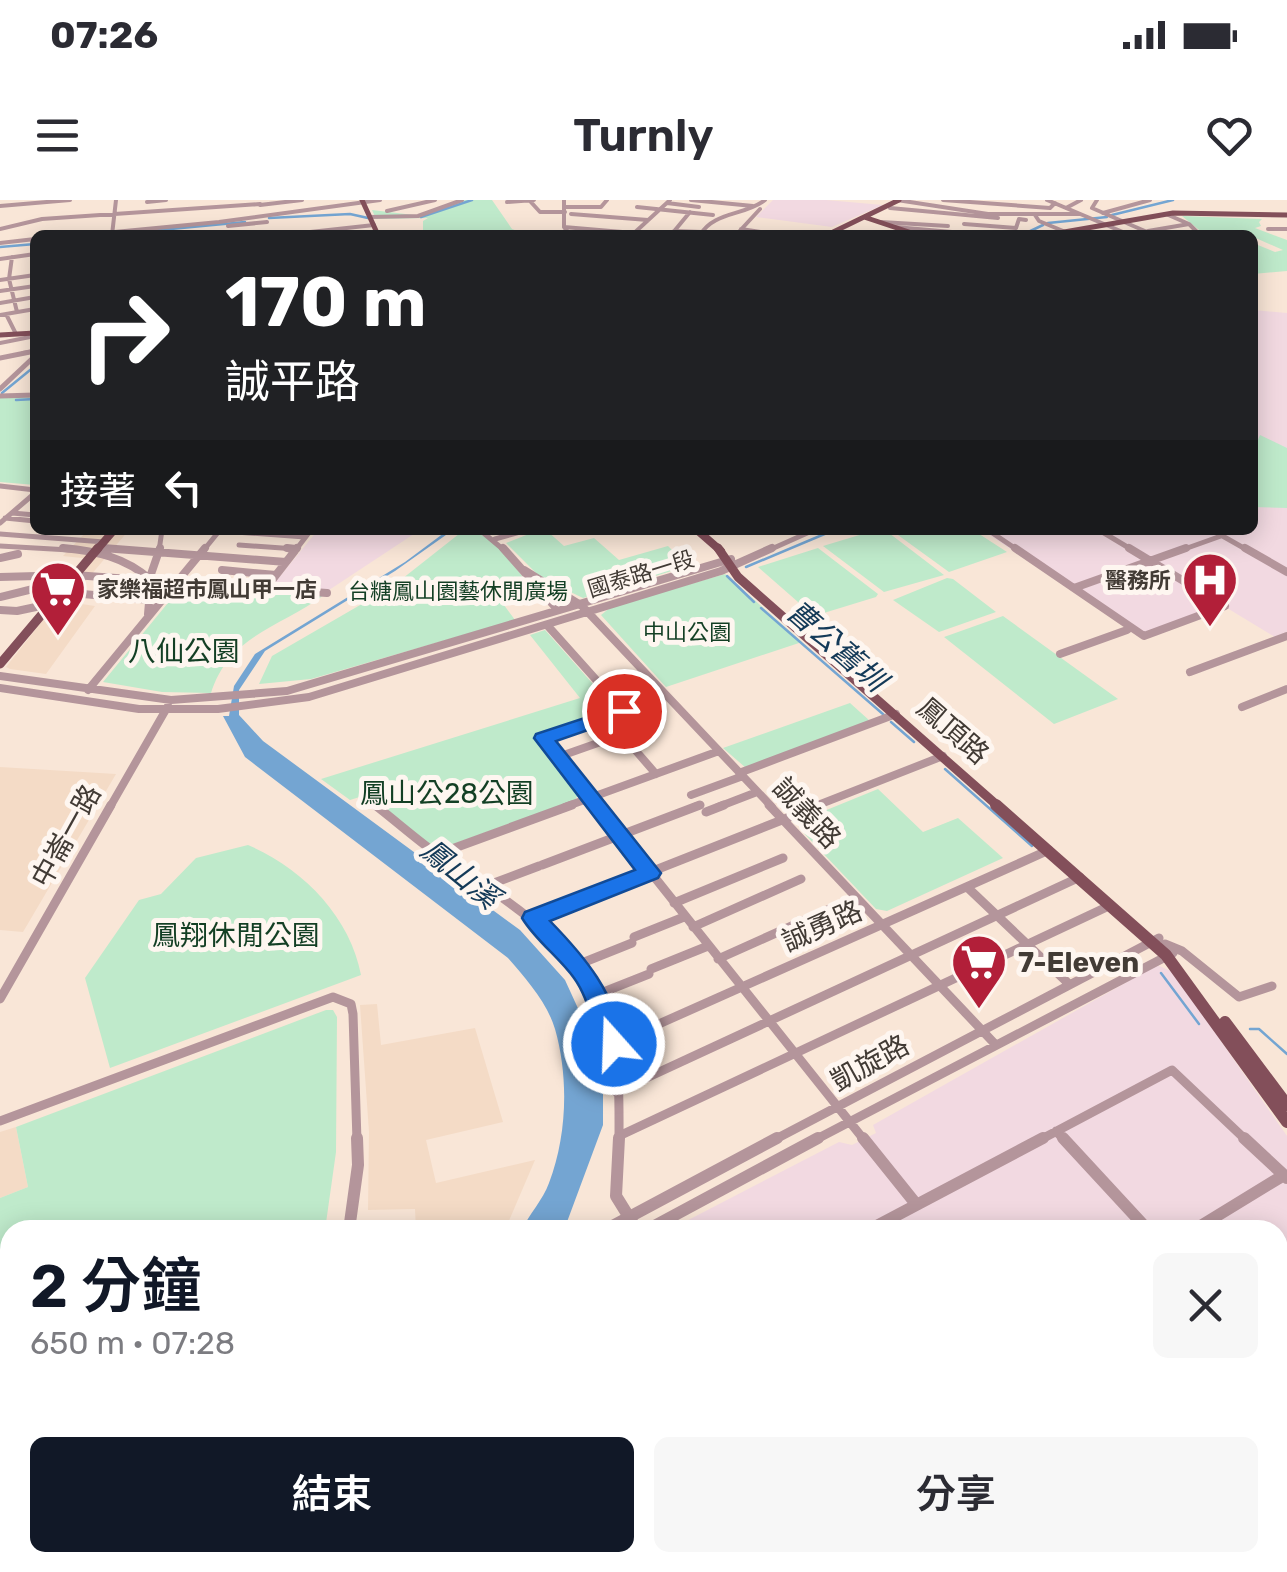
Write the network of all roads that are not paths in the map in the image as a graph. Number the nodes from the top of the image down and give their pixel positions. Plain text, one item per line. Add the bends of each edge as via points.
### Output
1 (70, 200) edge
2 (116, 200) edge
3 (166, 200) edge
4 (302, 200) edge
5 (380, 200) edge
6 (394, 200) edge
7 (435, 200) edge
8 (462, 200) edge
9 (531, 200) edge
10 (607, 200) edge
11 (691, 200) edge
12 (767, 200) edge
13 (902, 200) edge
14 (944, 200) edge
15 (1004, 200) edge
16 (1047, 200) edge
17 (1067, 200) edge
18 (1097, 200) edge
19 (1146, 200) edge
20 (147, 201) edge
21 (1080, 201) edge
22 (420, 202) edge
23 (507, 202) edge
24 (668, 202) edge
25 (401, 203) junction
26 (21, 204) junction
27 (364, 204) edge
28 (1054, 204) junction
29 (216, 205) edge
30 (0, 206) edge
31 (260, 206) edge
32 (408, 206) junction
33 (592, 206) junction
34 (611, 206) dead end
35 (633, 206) edge
36 (84, 207) dead end
37 (601, 207) joint
38 (760, 207) junction
39 (415, 208) dead end
40 (566, 208) edge
41 (890, 208) junction
42 (1067, 208) junction
43 (661, 209) junction
44 (146, 210) junction
45 (1096, 210) junction
46 (386, 211) dead end
47 (712, 211) edge
48 (690, 212) junction
49 (116, 213) junction
50 (923, 213) junction
51 (739, 214) junction
52 (878, 214) junction
53 (1060, 214) junction
54 (1076, 214) junction
55 (1105, 214) junction
56 (1167, 214) junction
57 (998, 215) junction
58 (83, 216) junction
59 (1287, 216) edge
60 (751, 218) junction
61 (867, 218) junction
62 (1008, 218) dead end
63 (1037, 218) junction
64 (581, 219) junction
65 (917, 219) junction
66 (1019, 219) junction
67 (231, 220) junction
68 (599, 220) junction
69 (648, 220) junction
70 (631, 221) junction
71 (1124, 222) junction
72 (1102, 223) junction
73 (20, 224) junction
74 (373, 224) edge
75 (613, 224) junction
76 (1190, 224) junction
77 (896, 225) junction
78 (564, 227) junction
79 (574, 228) junction
80 (961, 228) edge
81 (1268, 228) dead end
82 (0, 229) edge
83 (590, 229) junction
84 (741, 229) joint
85 (113, 230) edge
86 (146, 230) edge
87 (186, 230) edge
88 (318, 230) edge
89 (566, 230) edge
90 (619, 230) edge
91 (623, 230) edge
92 (637, 230) edge
93 (676, 230) edge
94 (747, 230) edge
95 (839, 230) edge
96 (847, 230) edge
97 (907, 230) edge
98 (993, 230) edge
99 (1004, 230) edge
100 (1063, 230) edge
101 (1079, 230) edge
102 (1119, 230) edge
103 (1139, 230) edge
104 (1160, 230) edge
105 (1195, 230) edge
106 (1287, 230) edge
107 (30, 240) edge
108 (0, 243) edge
109 (30, 255) edge
110 (0, 259) edge
111 (13, 260) junction
112 (30, 274) edge
113 (30, 276) edge
114 (8, 279) junction
115 (0, 280) edge
116 (30, 287) edge
117 (11, 289) junction
118 (0, 291) edge
119 (30, 298) edge
120 (15, 300) junction
121 (0, 303) edge
122 (30, 310) edge
123 (18, 312) junction
124 (3, 314) edge
125 (14, 330) junction
126 (0, 332) edge
127 (30, 332) edge
128 (30, 334) edge
129 (0, 342) edge
130 (30, 355) edge
131 (0, 358) edge
132 (30, 359) edge
133 (20, 370) junction
134 (0, 374) edge
135 (0, 390) edge
136 (30, 393) edge
137 (2, 489) edge
138 (30, 492) edge
139 (30, 502) edge
140 (6, 518) edge
141 (0, 534) edge
142 (109, 535) edge
143 (161, 535) edge
144 (215, 535) edge
145 (307, 535) edge
146 (488, 535) edge
147 (510, 535) edge
148 (702, 535) edge
149 (787, 535) edge
150 (801, 535) edge
151 (995, 535) edge
152 (1107, 535) edge
153 (1222, 536) joint
154 (495, 539) junction
155 (239, 545) dead end
156 (0, 546) edge
157 (98, 547) junction
158 (296, 549) junction
159 (159, 552) junction
160 (18, 554) dead end
161 (198, 556) junction
162 (0, 558) edge
163 (1148, 560) junction
164 (286, 562) junction
165 (730, 562) junction
166 (222, 570) dead end
167 (524, 570) junction
168 (1287, 572) edge
169 (74, 574) junction
170 (276, 575) junction
171 (0, 577) edge
172 (150, 579) junction
173 (177, 582) junction
174 (45, 586) dead end
175 (266, 588) junction
176 (1074, 588) junction
177 (60, 592) junction
178 (328, 592) dead end
179 (0, 597) edge
180 (152, 600) junction
181 (50, 604) junction
182 (583, 607) junction
183 (557, 609) junction
184 (0, 610) edge
185 (144, 621) junction
186 (547, 624) junction
187 (1128, 630) dead end
188 (1287, 636) edge
189 (1060, 654) dead end
190 (1, 671) edge
191 (1190, 672) dead end
192 (1287, 689) edge
193 (86, 692) junction
194 (249, 699) junction
195 (218, 702) junction
196 (170, 703) junction
197 (1242, 707) dead end
198 (896, 714) junction
199 (612, 738) dead end
200 (630, 744) dead end
201 (719, 751) junction
202 (944, 756) junction
203 (558, 757) junction
204 (656, 774) junction
205 (741, 774) junction
206 (757, 792) junction
207 (691, 795) dead end
208 (365, 797) dead end
209 (591, 798) junction
210 (703, 808) joint
211 (783, 820) junction
212 (620, 836) junction
213 (1049, 850) junction
214 (438, 854) junction
215 (783, 858) dead end
216 (650, 873) junction
217 (1080, 877) junction
218 (801, 879) dead end
219 (486, 886) junction
220 (967, 887) junction
221 (674, 903) junction
222 (1111, 905) junction
223 (834, 907) dead end
224 (684, 916) junction
225 (998, 916) junction
226 (534, 918) junction
227 (881, 924) junction
228 (693, 927) junction
229 (1028, 945) junction
230 (708, 946) junction
231 (1163, 946) junction
232 (910, 956) junction
233 (718, 958) junction
234 (577, 965) junction
235 (1070, 984) junction
236 (938, 986) junction
237 (1272, 986) dead end
238 (740, 987) junction
239 (596, 995) junction
240 (0, 999) edge
241 (768, 1022) junction
242 (980, 1029) junction
243 (994, 1043) junction
244 (614, 1044) junction
245 (794, 1054) junction
246 (616, 1092) junction
247 (1287, 1105) edge
248 (838, 1106) junction
249 (0, 1120) edge
250 (1287, 1122) edge
251 (851, 1123) junction
252 (1056, 1131) junction
253 (619, 1136) junction
254 (1286, 1176) edge
255 (916, 1204) junction
256 (628, 1216) junction
257 (350, 1220) edge
258 (621, 1220) edge
259 (630, 1220) edge
260 (666, 1220) edge
261 (887, 1220) edge
262 (1139, 1220) edge
263 (1211, 1220) edge

1 - 26 street
2 - 49 street
3 - 20 street
4 - 31 street
5 - 27 street
6 - 25 street
7 - 22 street
8 - 74 street
9 - 23 street
9 - 40 street via 540,212
10 - 37 street
11 - 47 street
12 - 38 street
13 - 41 main road
13 - 53 street
13 - 57 street
13 - 61 main road
14 - 28 street
15 - 28 street
16 - 28 street
17 - 21 street
18 - 45 street via 1091,208
19 - 55 street
20 - 44 street
21 - 42 street
22 - 32 street
24 - 35 street
24 - 43 street
24 - 47 street
25 - 27 street
25 - 32 street
26 - 30 street
26 - 73 street
27 - 31 street
27 - 74 main road
28 - 42 street
29 - 31 street
29 - 44 street
29 - 67 street
31 - 67 street
31 - 87 street via 267,222
32 - 39 street
32 - 46 street
33 - 37 street
33 - 40 street
33 - 64 street
34 - 68 street
35 - 43 street
35 - 70 street
35 - 75 street
36 - 58 street
38 - 47 street
38 - 51 street
38 - 60 street
40 - 64 street
40 - 78 street
41 - 50 street
41 - 52 main road
42 - 53 street
42 - 54 street
43 - 48 street
43 - 69 street
44 - 49 street
45 - 54 street
45 - 55 street
47 - 48 street
47 - 51 street
47 - 51 street
48 - 93 street
49 - 58 street
49 - 85 street
50 - 57 street
50 - 65 street
51 - 60 street
52 - 61 main road
52 - 65 street
53 - 54 street
54 - 63 street
54 - 72 street
55 - 71 street
55 - 72 street
56 - 59 main road
56 - 71 main road
56 - 76 street
57 - 63 street
57 - 98 street
58 - 73 street
60 - 84 street
61 - 77 main road
61 - 95 main road
61 - 96 main road
62 - 66 street
63 - 66 street
63 - 100 street
64 - 68 street
64 - 79 street
65 - 80 street
66 - 99 street via 1016,228
67 - 86 street
68 - 75 street
68 - 75 street
68 - 83 street
69 - 70 street
69 - 92 street
70 - 75 street
70 - 91 street
71 - 72 main road
71 - 103 street
72 - 101 main road
72 - 102 street
73 - 82 street
74 - 88 street
75 - 83 street
75 - 90 street
76 - 104 street
76 - 105 street
77 - 80 street
77 - 97 main road
78 - 79 street
78 - 89 street
79 - 83 street
81 - 106 street
84 - 94 street
107 - 108 street
109 - 111 street
110 - 111 street
111 - 112 street
111 - 114 street
113 - 114 street
114 - 115 street
114 - 117 street
116 - 117 street
117 - 118 street
117 - 120 street
119 - 120 street
120 - 121 street
120 - 123 street
122 - 123 street
123 - 124 street
124 - 125 street
125 - 126 main road
125 - 127 main road
128 - 129 street
130 - 131 street
132 - 133 street
133 - 134 street
133 - 135 street
135 - 136 street
137 - 138 street
139 - 140 street
141 - 157 street
142 - 157 main road
143 - 159 street
144 - 161 street
145 - 158 street
146 - 154 street
147 - 154 street
148 - 165 main road
149 - 165 street
150 - 165 street
151 - 176 street
152 - 163 street
153 - 163 street
153 - 168 street
154 - 167 street
155 - 158 street
156 - 157 street
157 - 159 street
157 - 169 main road
157 - 172 street
158 - 164 street
159 - 161 street
159 - 172 street
160 - 162 street
161 - 164 street
161 - 173 street
163 - 176 street
163 - 176 street via 1224,606 1144,636
164 - 170 street
165 - 182 street, 國泰路一段
165 - 182 street, 國泰路一段
165 - 198 main road, 鳳頂路 via 738,577
165 - 231 main road, 鳳頂路
166 - 170 street
167 - 182 street, 誠義路
167 - 183 street
169 - 171 street
169 - 172 street
169 - 177 main road
170 - 175 street
172 - 173 street
172 - 180 street
173 - 175 street
173 - 185 street
174 - 179 street
175 - 178 street
177 - 180 street
177 - 181 main road
180 - 185 street
181 - 184 street
181 - 190 main road
182 - 183 street, 國泰路一段
182 - 186 street, 國泰路一段
182 - 194 street, 國泰路一段 via 313,692
182 - 201 street, 誠義路
183 - 194 street, 國泰路一段
185 - 193 street
186 - 194 street, 國泰路一段 via 340,688
186 - 203 street via 624,711 544,738
187 - 189 street
188 - 191 street
190 - 193 street
190 - 193 street
192 - 197 street
193 - 196 street
193 - 196 street
194 - 195 street
195 - 196 street
195 - 196 street
196 - 240 street, 中崙一路
198 - 202 main road, 鳳頂路
198 - 205 street
199 - 203 street
200 - 204 street
201 - 204 street
201 - 205 street, 誠義路
202 - 211 street
202 - 213 main road, 鳳頂路
203 - 209 street
204 - 209 street
205 - 206 street, 誠義路
205 - 207 street
206 - 210 street
206 - 211 street, 誠義路
208 - 214 street
209 - 212 street
209 - 214 street
210 - 212 street
211 - 216 street
211 - 227 street, 誠義路
212 - 216 street
212 - 219 street
213 - 217 main road, 鳳頂路
213 - 220 street, 誠勇路
214 - 219 street
215 - 221 street
216 - 221 street
216 - 226 street
217 - 222 main road, 鳳頂路
217 - 225 street
218 - 228 street
219 - 226 street
220 - 225 street
220 - 227 street, 誠勇路
221 - 224 street
222 - 229 street
222 - 231 main road, 鳳頂路
223 - 233 street
224 - 228 street
224 - 234 street
225 - 229 street
225 - 232 street
226 - 234 street
227 - 232 street, 誠義路
227 - 238 street, 誠勇路
228 - 230 street
229 - 235 street
229 - 236 street
230 - 233 street
230 - 239 street
231 - 235 street, 凱旋路
231 - 237 street via 1182,951 1239,996
231 - 243 street, 凱旋路
231 - 247 main road, 鳳頂路
231 - 250 main road, 鳳頂路
232 - 236 street, 誠義路
232 - 241 street
233 - 238 street
234 - 239 street
235 - 242 street, 凱旋路
236 - 242 street, 誠義路
236 - 245 street
238 - 241 street
238 - 244 street, 誠勇路
239 - 244 street
241 - 245 street
241 - 246 street
242 - 243 street, 誠義路
242 - 248 street, 凱旋路
243 - 251 street, 凱旋路
244 - 246 street
245 - 248 street
245 - 253 street
246 - 253 street
248 - 251 street
248 - 256 street, 凱旋路
249 - 257 street via 322,998 344,999 353,1014 358,1164
251 - 255 street
251 - 260 street, 凱旋路
252 - 254 street via 1172,1070
252 - 255 street
252 - 262 street
253 - 256 street via 616,1196
254 - 263 street
255 - 261 street
256 - 258 street, 凱旋路
256 - 259 street

